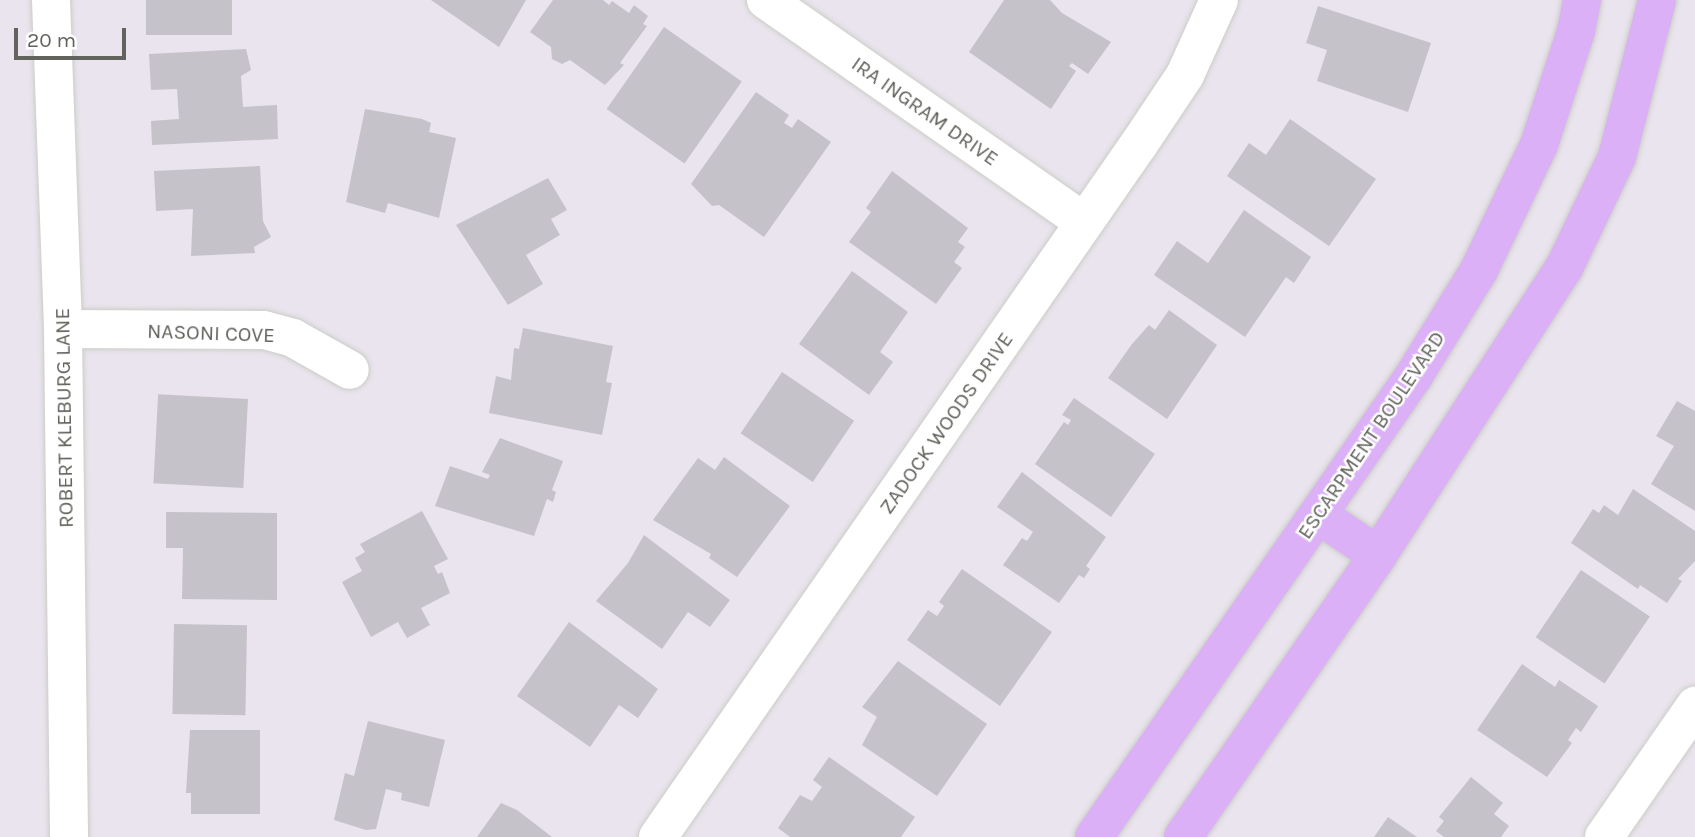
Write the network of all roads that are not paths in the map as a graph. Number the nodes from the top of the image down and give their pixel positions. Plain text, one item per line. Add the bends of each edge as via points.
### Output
1 (51, 0) edge
2 (766, 0) edge
3 (1219, 0) edge
4 (1582, 0) edge
5 (1657, 0) edge
6 (1084, 222) junction
7 (63, 330) junction
8 (350, 370) dead end
9 (1318, 515) junction
10 (1378, 555) junction
11 (1695, 706) edge
12 (69, 837) edge
13 (658, 837) edge
14 (1094, 837) edge
15 (1182, 837) edge
16 (1605, 837) edge

1 - 7 street, ROBERT KLEBURG LANE
2 - 6 street, IRA INGRAM DRIVE
3 - 6 street, ZADOCK WOODS DRIVE via 1185,75
4 - 9 main road, ESCARPMENT BOULEVARD via 1539,145 1479,270 1413,377
5 - 10 main road via 1617,157 1564,268
6 - 13 street, ZADOCK WOODS DRIVE
7 - 8 street, NASONI COVE via 264,330 293,338
7 - 12 street, ROBERT KLEBURG LANE
9 - 10 main road
9 - 14 main road, ESCARPMENT BOULEVARD
10 - 15 main road
11 - 16 street

